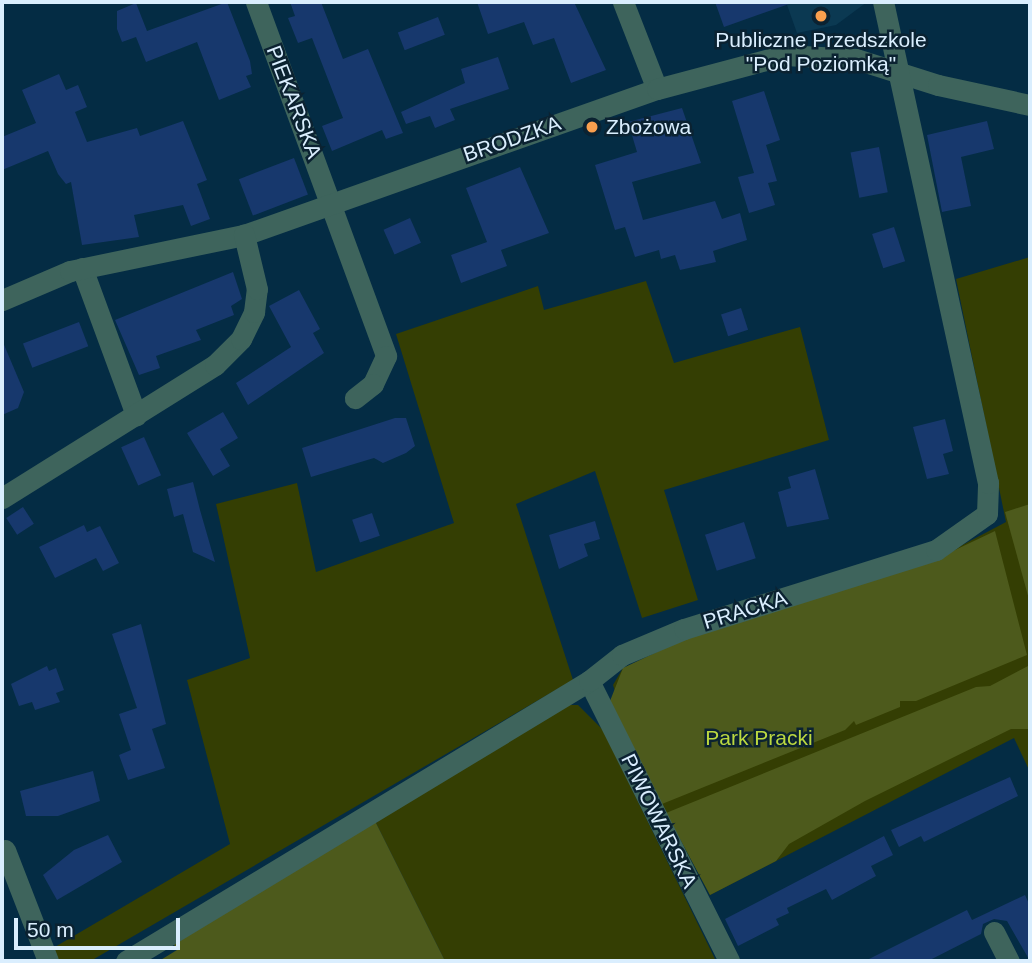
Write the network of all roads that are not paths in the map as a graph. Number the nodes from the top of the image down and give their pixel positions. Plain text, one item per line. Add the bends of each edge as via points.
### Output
1 (256, 2) edge
2 (623, 2) edge
3 (883, 2) edge
4 (900, 72) junction
5 (657, 89) junction
6 (1030, 105) edge
7 (332, 202) junction
8 (244, 235) junction
9 (82, 268) junction
10 (2, 300) edge
11 (355, 397) dead end
12 (136, 415) junction
13 (2, 498) edge
14 (589, 681) junction
15 (5, 850) dead end
16 (994, 932) dead end
17 (160, 953) edge
18 (48, 961) edge
19 (126, 961) edge
20 (729, 961) edge
21 (1009, 961) edge

1 - 7 street, PIEKARSKA
2 - 5 street
3 - 4 street
4 - 5 street, BRODZKA via 837,55 785,55
4 - 6 street, BRODZKA
4 - 14 street, PRACKA via 988,483 987,514 936,550 674,632 622,655
5 - 7 street, BRODZKA
7 - 8 street, BRODZKA
7 - 11 street, PIEKARSKA via 386,356 373,384
8 - 9 street, BRODZKA
8 - 12 street via 257,289 254,313 241,339 215,365
9 - 10 street, BRODZKA
9 - 12 street
12 - 13 street
14 - 17 street, PRACKA
14 - 20 street, PIWOWARSKA
15 - 18 street
16 - 21 street
17 - 19 street, PRACKA

